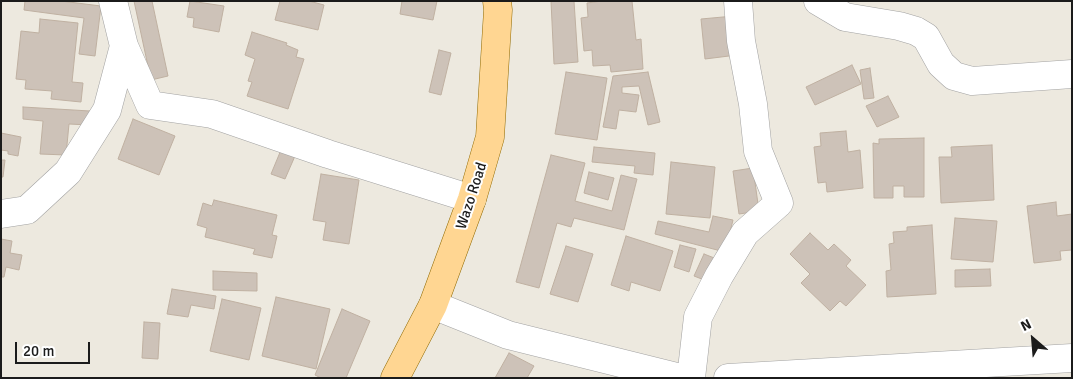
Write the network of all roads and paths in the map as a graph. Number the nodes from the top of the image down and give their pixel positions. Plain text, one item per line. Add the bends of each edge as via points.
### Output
1 (497, 1) edge
2 (738, 1) edge
3 (818, 1) edge
4 (107, 2) edge
5 (124, 46) junction
6 (1072, 74) edge
7 (472, 199) junction
8 (1, 214) edge
9 (433, 305) junction
10 (1072, 358) edge
11 (395, 378) edge
12 (682, 378) edge
13 (728, 378) edge

1 - 7 main road, Wazo Road via 490,137
2 - 12 street via 758,151 778,203 746,233 719,276 698,318
3 - 6 street via 845,17 926,37 941,64 954,76 972,82
4 - 5 street
5 - 7 street via 150,104 212,114
5 - 8 street via 107,110 68,172 27,210
7 - 9 main road, Wazo Road
9 - 11 main road, Wazo Road
9 - 12 street via 508,334
10 - 13 street

